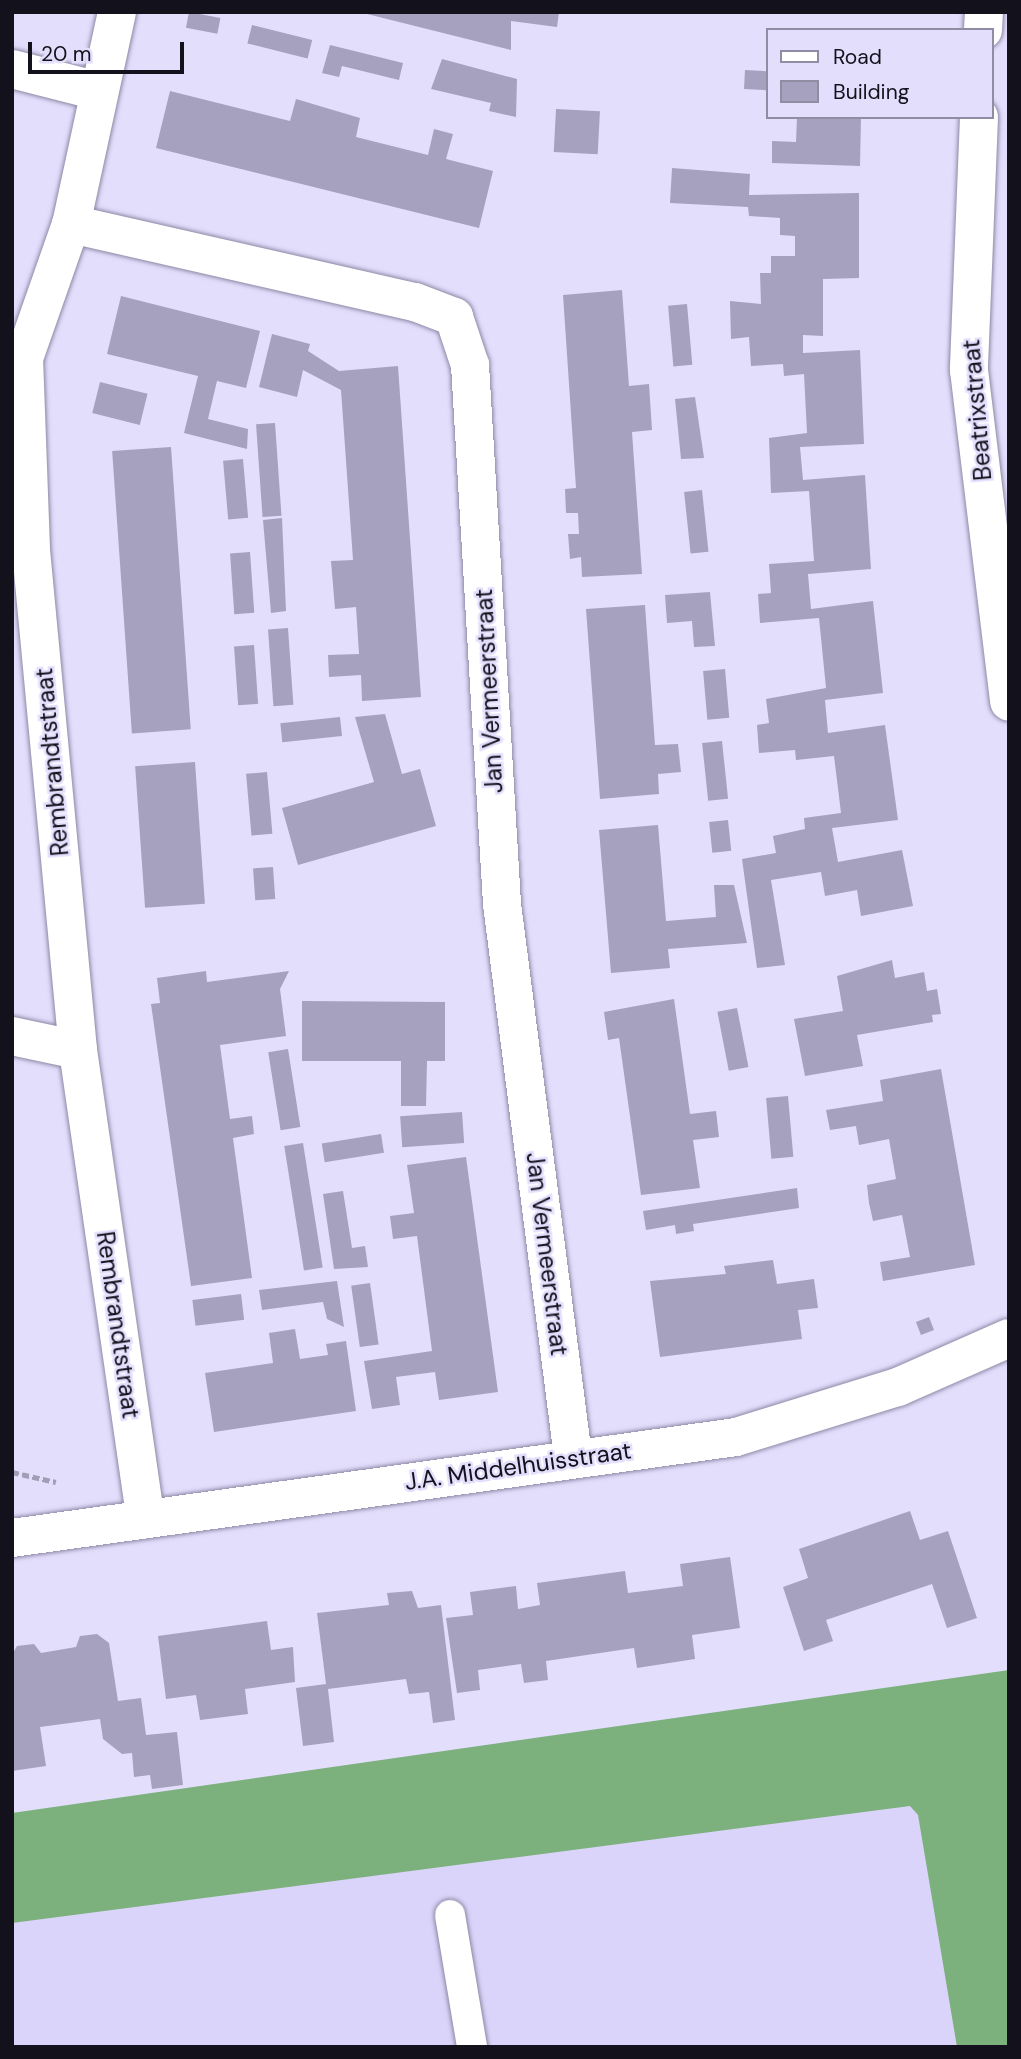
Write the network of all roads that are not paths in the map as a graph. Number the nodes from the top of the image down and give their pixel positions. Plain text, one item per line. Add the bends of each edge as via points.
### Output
1 (117, 12) edge
2 (12, 69) edge
3 (98, 91) junction
4 (979, 119) edge
5 (71, 224) junction
6 (22, 548) edge
7 (1009, 702) edge
8 (12, 1037) edge
9 (78, 1050) junction
10 (1009, 1338) edge
11 (573, 1457) junction
12 (146, 1519) junction
13 (12, 1538) edge
14 (450, 1915) dead end
15 (472, 2047) edge

1 - 3 street, Rembrandtstraat
2 - 3 street
3 - 5 street, Rembrandtstraat
4 - 7 street, Beatrixstraat via 969,370
5 - 6 street, Rembrandtstraat via 24,358
5 - 11 street, Jan Vermeerstraat via 415,302 454,317 470,365 502,904
6 - 9 street, Rembrandtstraat
8 - 9 street
9 - 12 street, Rembrandtstraat
10 - 11 street, J.A. Middelhuisstraat via 898,1387 736,1437
11 - 12 street, J.A. Middelhuisstraat
12 - 13 street, J.A. Middelhuisstraat
14 - 15 lane

